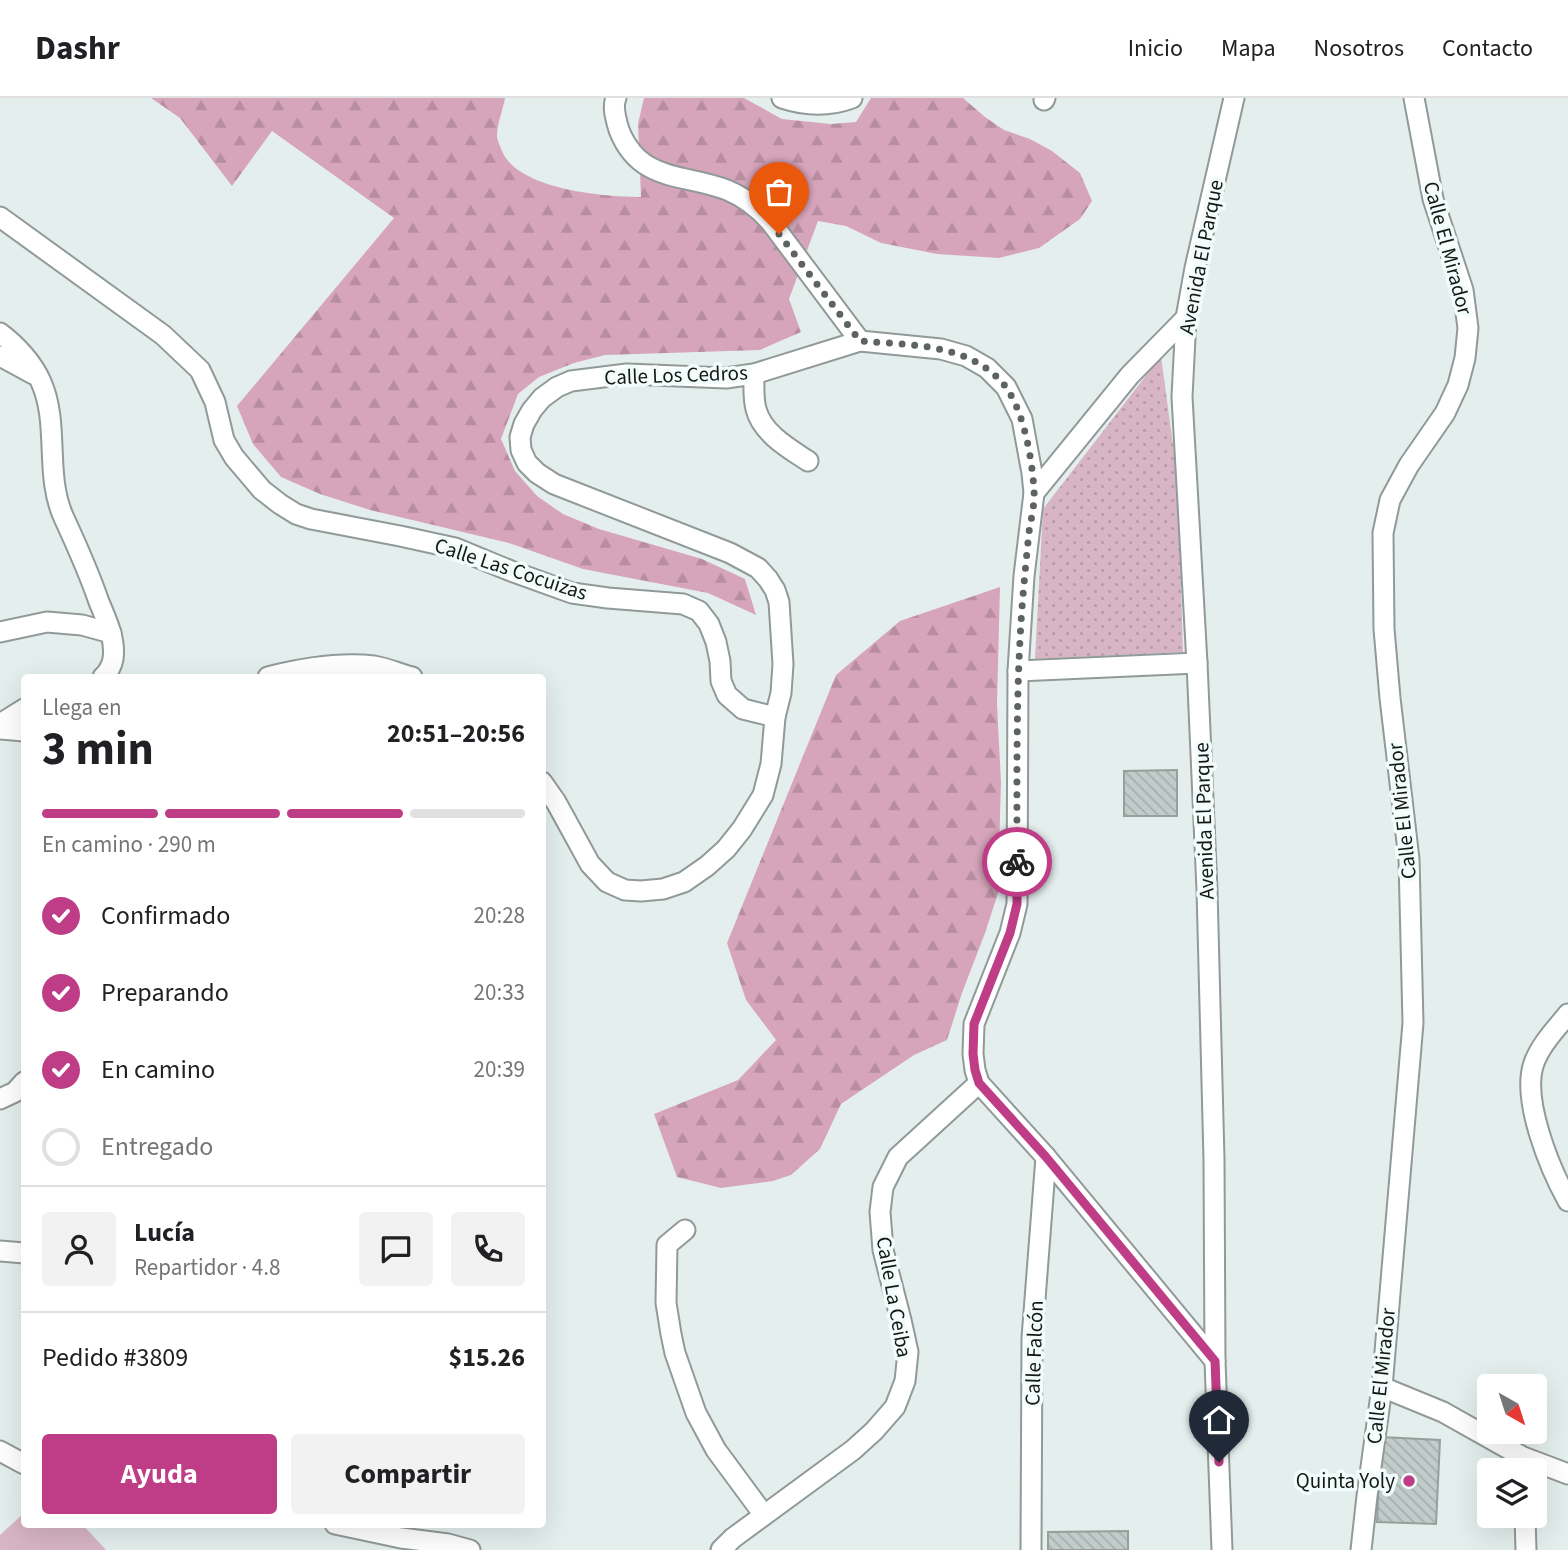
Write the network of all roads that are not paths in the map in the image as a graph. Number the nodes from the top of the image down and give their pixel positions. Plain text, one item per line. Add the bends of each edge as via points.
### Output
1 (616, 98) edge
2 (782, 98) edge
3 (852, 98) edge
4 (1234, 98) edge
5 (1414, 98) edge
6 (0, 217) edge
7 (1186, 318) junction
8 (0, 333) edge
9 (860, 341) junction
10 (0, 356) edge
11 (754, 374) junction
12 (40, 378) junction
13 (808, 461) dead end
14 (1034, 494) junction
15 (0, 632) edge
16 (111, 634) junction
17 (1197, 663) junction
18 (1018, 671) junction
19 (107, 674) edge
20 (280, 674) edge
21 (402, 674) edge
22 (21, 711) edge
23 (775, 717) junction
24 (0, 727) edge
25 (21, 730) edge
26 (546, 788) edge
27 (1568, 1014) edge
28 (979, 1083) junction
29 (21, 1085) edge
30 (0, 1099) edge
31 (1046, 1157) junction
32 (1568, 1201) edge
33 (685, 1230) dead end
34 (0, 1251) edge
35 (21, 1253) edge
36 (1215, 1361) junction
37 (1382, 1387) junction
38 (0, 1451) edge
39 (1514, 1458) edge
40 (21, 1462) edge
41 (1547, 1469) edge
42 (1568, 1474) edge
43 (764, 1515) junction
44 (348, 1528) edge
45 (1525, 1528) edge
46 (398, 1544) edge
47 (470, 1550) edge
48 (721, 1550) edge
49 (1031, 1550) edge
50 (1222, 1550) edge
51 (1361, 1550) edge
52 (1526, 1550) edge

1 - 9 street via 618,125 637,159 664,175 728,190 755,205
2 - 3 street via 828,105
4 - 7 street, Avenida El Parque
5 - 37 street, Calle El Mirador via 1433,199 1463,290 1468,328 1458,386 1390,500 1383,533 1384,629 1409,859 1413,1023
6 - 23 street, Calle Las Cocuizas via 163,335 200,370 234,457 262,490 296,514 455,548 572,593 683,604 699,611 709,624 727,695 743,709
7 - 14 street via 1130,375
7 - 17 street, Avenida El Parque via 1182,397
8 - 12 street
9 - 11 street, Calle Los Cedros
9 - 14 street, Calle Los Cedros via 942,349 987,368 1006,387 1022,419
10 - 12 street
11 - 13 street via 756,410 763,424
11 - 23 street, Calle Los Cedros via 726,378 627,374 571,380 542,398 520,437 527,463 554,484 758,568 779,602 783,664
12 - 16 street via 47,396 55,493
14 - 18 street, Calle Los Cedros
15 - 16 street via 47,622 82,625
16 - 19 street via 113,658
17 - 18 street
17 - 36 street, Avenida El Parque via 1214,1159
18 - 28 street, Calle Los Cedros via 1017,904 974,1024 973,1054
20 - 21 street via 335,665 377,666
22 - 24 street
23 - 26 street via 763,795 742,829 707,866 684,882 663,889 625,890 607,882 590,864
24 - 25 street
27 - 32 street via 1539,1052 1531,1081 1531,1101 1548,1161
28 - 31 street
28 - 43 street, Calle La Ceiba via 898,1157 883,1187 883,1250 908,1352 905,1381 895,1407 853,1450
29 - 30 street
31 - 36 street
31 - 49 street, Calle Falcón via 1032,1338
33 - 43 street via 667,1245 666,1303 675,1353 696,1413 716,1450
34 - 35 street
36 - 50 street, Avenida El Parque
37 - 39 street via 1443,1412
37 - 51 street, Calle El Mirador
38 - 40 street
41 - 42 street
43 - 48 street, Calle La Ceiba
44 - 46 street
45 - 52 street
46 - 47 street via 447,1544

